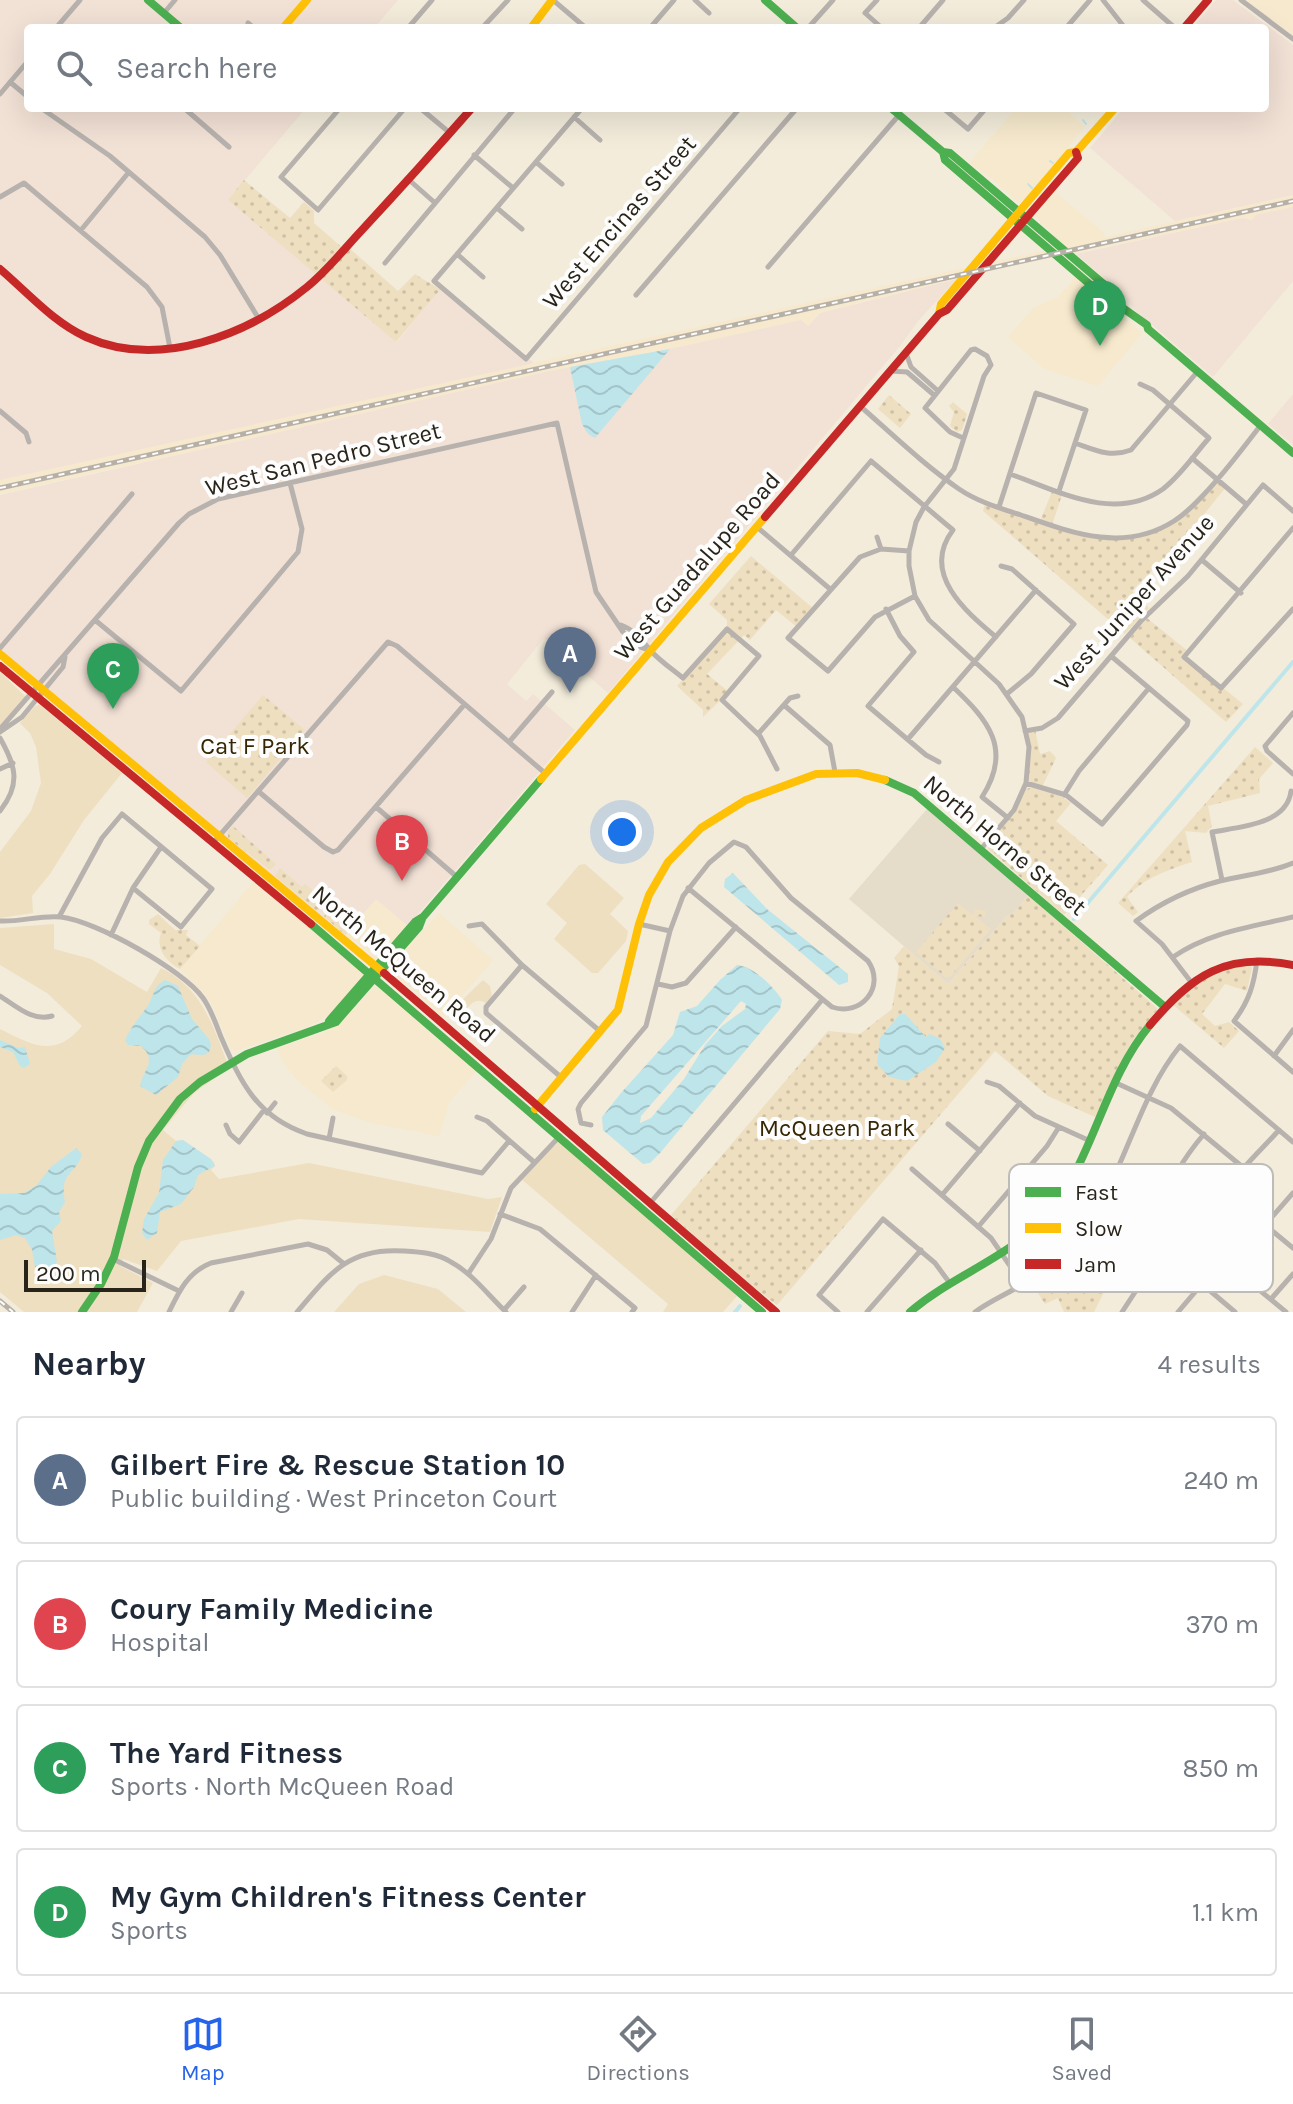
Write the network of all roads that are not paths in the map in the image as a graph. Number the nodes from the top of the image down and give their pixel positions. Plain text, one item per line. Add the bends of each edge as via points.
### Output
1 (80, 0) edge
2 (148, 0) edge
3 (175, 0) edge
4 (307, 0) edge
5 (432, 0) edge
6 (508, 0) edge
7 (553, 0) edge
8 (674, 0) edge
9 (695, 0) edge
10 (765, 0) edge
11 (833, 0) edge
12 (877, 0) edge
13 (943, 0) edge
14 (1024, 0) edge
15 (1090, 0) edge
16 (1103, 0) edge
17 (1143, 0) edge
18 (1208, 0) edge
19 (1241, 0) edge
20 (164, 13) junction
21 (709, 13) dead end
22 (59, 24) edge
23 (176, 24) edge
24 (286, 24) edge
25 (411, 24) edge
26 (486, 24) edge
27 (534, 24) edge
28 (580, 24) edge
29 (654, 24) edge
30 (792, 24) edge
31 (812, 24) edge
32 (877, 24) edge
33 (922, 24) edge
34 (1000, 24) edge
35 (1069, 24) edge
36 (1122, 24) edge
37 (1170, 24) edge
38 (1187, 24) edge
39 (1293, 39) edge
40 (24, 66) edge
41 (10, 82) junction
42 (0, 94) edge
43 (24, 94) edge
44 (46, 112) edge
45 (189, 112) edge
46 (337, 112) edge
47 (402, 112) edge
48 (425, 112) edge
49 (468, 112) edge
50 (512, 112) edge
51 (578, 112) edge
52 (737, 112) edge
53 (794, 112) edge
54 (896, 112) edge
55 (948, 112) edge
56 (983, 112) edge
57 (1111, 112) edge
58 (899, 115) junction
59 (574, 117) junction
60 (450, 133) junction
61 (600, 140) dead end
62 (229, 147) dead end
63 (474, 155) junction
64 (536, 162) junction
65 (129, 172) junction
66 (408, 179) junction
67 (562, 184) dead end
68 (513, 188) junction
69 (0, 197) edge
70 (434, 202) junction
71 (497, 208) junction
72 (1020, 218) junction
73 (522, 229) dead end
74 (81, 230) junction
75 (457, 254) junction
76 (385, 263) dead end
77 (768, 267) dead end
78 (0, 269) edge
79 (483, 277) dead end
80 (636, 295) dead end
81 (259, 319) junction
82 (170, 348) junction
83 (906, 353) junction
84 (890, 371) junction
85 (1198, 371) junction
86 (1140, 384) dead end
87 (935, 392) junction
88 (1169, 404) junction
89 (860, 406) junction
90 (0, 411) edge
91 (1260, 426) junction
92 (963, 438) junction
93 (29, 442) dead end
94 (1075, 443) junction
95 (1293, 453) edge
96 (1192, 458) junction
97 (1010, 474) junction
98 (1216, 479) junction
99 (947, 480) junction
100 (290, 483) junction
101 (1059, 491) junction
102 (132, 494) dead end
103 (1246, 504) junction
104 (924, 507) junction
105 (999, 507) junction
106 (1293, 511) edge
107 (757, 527) junction
108 (1293, 528) edge
109 (877, 537) dead end
110 (881, 549) junction
111 (909, 551) junction
112 (791, 555) junction
113 (1202, 560) junction
114 (1001, 566) dead end
115 (830, 589) junction
116 (1036, 590) junction
117 (1241, 593) junction
118 (915, 596) junction
119 (886, 609) junction
120 (1293, 609) edge
121 (95, 620) junction
122 (996, 637) junction
123 (0, 651) edge
124 (651, 651) junction
125 (1111, 656) junction
126 (975, 662) junction
127 (0, 666) edge
128 (953, 687) junction
129 (1149, 688) junction
130 (38, 692) junction
131 (552, 692) dead end
132 (1008, 693) junction
133 (798, 696) dead end
134 (464, 704) junction
135 (784, 705) junction
136 (1292, 714) edge
137 (0, 730) edge
138 (1025, 731) junction
139 (758, 734) junction
140 (0, 738) edge
141 (908, 739) junction
142 (509, 742) junction
143 (939, 762) dead end
144 (13, 763) junction
145 (0, 769) edge
146 (777, 769) dead end
147 (835, 772) junction
148 (546, 774) junction
149 (1293, 774) edge
150 (1026, 783) junction
151 (258, 791) junction
152 (1291, 791) dead end
153 (1064, 795) junction
154 (376, 807) junction
155 (0, 811) edge
156 (1008, 818) junction
157 (216, 840) junction
158 (161, 847) junction
159 (981, 849) junction
160 (1293, 863) edge
161 (457, 877) junction
162 (1222, 880) junction
163 (133, 888) junction
164 (688, 888) junction
165 (59, 917) junction
166 (1293, 917) edge
167 (0, 921) edge
168 (639, 924) junction
169 (469, 926) dead end
170 (736, 927) junction
171 (670, 931) junction
172 (111, 935) junction
173 (1173, 957) junction
174 (1257, 959) junction
175 (522, 965) junction
176 (1293, 965) edge
177 (376, 972) junction
178 (1191, 982) junction
179 (658, 984) junction
180 (0, 996) edge
181 (822, 1000) junction
182 (1165, 1007) junction
183 (52, 1016) dead end
184 (1293, 1030) edge
185 (601, 1032) junction
186 (446, 1038) junction
187 (466, 1043) junction
188 (1274, 1056) junction
189 (232, 1060) junction
190 (1293, 1072) edge
191 (562, 1078) junction
192 (987, 1082) dead end
193 (1114, 1082) junction
194 (1148, 1096) junction
195 (275, 1103) dead end
196 (1020, 1103) junction
197 (535, 1108) junction
198 (265, 1112) junction
199 (477, 1117) dead end
200 (333, 1118) dead end
201 (948, 1124) dead end
202 (226, 1125) dead end
203 (591, 1125) dead end
204 (1059, 1127) junction
205 (1279, 1130) junction
206 (563, 1132) junction
207 (1204, 1134) junction
208 (329, 1139) junction
209 (1088, 1140) junction
210 (509, 1141) junction
211 (1293, 1142) edge
212 (980, 1151) junction
213 (534, 1162) junction
214 (1032, 1164) edge
215 (1077, 1164) edge
216 (1118, 1164) edge
217 (1180, 1164) edge
218 (1239, 1164) edge
219 (1249, 1164) edge
220 (912, 1169) dead end
221 (1009, 1191) edge
222 (1293, 1193) edge
223 (942, 1195) junction
224 (654, 1198) junction
225 (500, 1214) junction
226 (1273, 1216) edge
227 (978, 1227) junction
228 (677, 1231) junction
229 (1273, 1232) edge
230 (1009, 1248) edge
231 (1293, 1248) edge
232 (921, 1250) junction
233 (1003, 1253) junction
234 (115, 1260) junction
235 (343, 1263) junction
236 (1009, 1263) edge
237 (468, 1274) junction
238 (1293, 1274) edge
239 (596, 1275) junction
240 (949, 1282) junction
241 (524, 1287) dead end
242 (179, 1291) junction
243 (1011, 1292) edge
244 (1135, 1292) edge
245 (1195, 1292) edge
246 (1211, 1292) edge
247 (1263, 1292) edge
248 (242, 1293) dead end
249 (748, 1294) junction
250 (1271, 1299) junction
251 (634, 1310) edge
252 (505, 1311) edge
253 (82, 1312) edge
254 (169, 1312) edge
255 (231, 1312) edge
256 (297, 1312) edge
257 (572, 1312) edge
258 (762, 1312) edge
259 (776, 1312) edge
260 (838, 1312) edge
261 (867, 1312) edge
262 (910, 1312) edge
263 (975, 1312) edge
264 (1122, 1312) edge
265 (1178, 1312) edge
266 (1235, 1312) edge
267 (1286, 1312) edge

1 - 22 street
2 - 20 main road
3 - 20 street
4 - 24 main road
5 - 25 street
6 - 26 street
7 - 27 main road
7 - 28 street
8 - 29 street
9 - 21 street
10 - 30 main road
11 - 31 street
12 - 32 street via 865,13
13 - 33 street
14 - 34 street
15 - 35 street
16 - 36 street
17 - 37 street
18 - 38 main road
19 - 39 street
20 - 23 main road
40 - 41 street
41 - 42 street
41 - 43 street
44 - 65 street
45 - 62 street
46 - 47 street via 281,177 318,210
48 - 60 street
49 - 60 main road
50 - 63 street
51 - 59 street
52 - 75 street, West Encinas Street via 526,359 434,281
53 - 80 street
54 - 58 main road
55 - 56 street via 968,129
57 - 72 main road, West Guadalupe Road via 1076,152 1078,158
58 - 72 main road via 950,153
58 - 77 street
59 - 61 street
59 - 64 street
60 - 66 main road
63 - 68 street
63 - 70 street
64 - 67 street
64 - 68 street
65 - 74 street
65 - 81 street via 209,241
66 - 70 street
66 - 81 main road via 315,279
68 - 71 street
69 - 74 street via 24,183
70 - 76 street
71 - 73 street
71 - 75 street
72 - 83 main road, West Guadalupe Road
72 - 85 main road via 1113,292 1119,304
74 - 82 street via 157,296
75 - 79 street
78 - 82 main road via 84,336 127,349
81 - 82 main road via 214,338
83 - 84 main road, West Guadalupe Road
83 - 87 street via 911,367
84 - 87 street via 907,372
84 - 89 main road, West Guadalupe Road
85 - 88 street
85 - 91 main road
86 - 88 street
87 - 92 street via 925,408
87 - 92 street via 971,350 987,356 991,365
88 - 94 street via 1131,450 1115,455
88 - 96 street via 1209,438
89 - 99 street
89 - 107 main road, West Guadalupe Road
90 - 93 street
91 - 95 main road
91 - 98 street
92 - 99 street
94 - 97 street via 1086,410 1036,393
94 - 101 street
96 - 98 street
96 - 101 street via 1163,488 1134,503 1099,504
97 - 101 street
97 - 105 street
98 - 103 street
98 - 105 street via 1172,522 1120,539 1087,537
99 - 104 street
99 - 105 street
100 - 121 street, West San Pedro Street via 218,499 189,514
100 - 121 street via 302,529 298,552 181,691
100 - 124 street, West San Pedro Street via 557,423 600,600 623,632
102 - 123 street
103 - 106 street, West Juniper Avenue via 1263,485
103 - 113 street, West Juniper Avenue
104 - 111 street
104 - 112 street via 871,461
104 - 122 street via 953,530 943,559 947,584 962,608
107 - 112 street
107 - 124 main road, West Guadalupe Road
108 - 117 street
109 - 110 street
110 - 111 street
110 - 115 street via 860,557
111 - 118 street
112 - 115 street
113 - 117 street
113 - 125 street, West Juniper Avenue
114 - 116 street
115 - 119 street via 788,638 828,671
116 - 122 street
116 - 132 street via 1074,624
117 - 120 street via 1184,657 1221,688
118 - 119 street
118 - 126 street via 929,620
119 - 141 street via 914,652 868,706
121 - 130 street, West San Pedro Street
122 - 126 street
123 - 130 main road, North McQueen Road
124 - 139 street via 683,678 727,629 759,656 722,700
124 - 148 main road, West Guadalupe Road
125 - 129 street
125 - 138 street, West Juniper Avenue via 1054,722
126 - 128 street
126 - 132 street
127 - 130 main road, North McQueen Road
128 - 141 street
128 - 156 street via 979,711 992,734 993,776 982,797
129 - 153 street
129 - 153 street via 1188,721 1102,824
130 - 137 street, West San Pedro Street
130 - 157 main road, North McQueen Road
131 - 142 street
132 - 138 street
133 - 135 street
134 - 142 street
134 - 151 street via 388,642
134 - 154 street
135 - 139 street
135 - 147 street via 830,745
136 - 149 street via 1265,746
138 - 150 street
139 - 146 street
140 - 144 street
141 - 143 street
142 - 148 street
144 - 145 street
144 - 155 street via 12,792
147 - 159 main road, North Horne Street via 880,777 907,789
147 - 168 main road via 796,780 708,822 668,862
148 - 161 main road, West Guadalupe Road
150 - 153 street
150 - 156 street
151 - 154 street via 333,852
151 - 157 street
152 - 162 street via 1284,806 1265,821 1212,832
154 - 161 street
156 - 159 street
157 - 177 main road, North McQueen Road
158 - 163 street
158 - 163 street via 212,889 181,927
158 - 165 street via 122,814 102,838
159 - 182 main road, North Horne Street
160 - 162 street
161 - 177 main road, West Guadalupe Road
162 - 173 street via 1174,897 1136,921
163 - 172 street
164 - 170 street
164 - 171 street
164 - 181 street via 726,846 746,847 791,898 873,968 875,983 856,1007 840,1010
165 - 167 street
165 - 172 street
166 - 173 street via 1216,934
168 - 171 street
168 - 185 main road via 621,1001
169 - 175 street via 482,924
170 - 179 street via 686,983
170 - 181 street
171 - 179 street
172 - 189 street via 187,980 206,1001
173 - 178 street
174 - 176 main road
174 - 178 main road via 1218,967
174 - 188 street via 1252,991 1234,1021
175 - 185 street
175 - 191 street via 486,1013
177 - 186 main road, North McQueen Road
177 - 187 main road, North McQueen Road
177 - 189 main road, West Guadalupe Road via 336,1022
178 - 182 main road
179 - 203 street via 646,1026 581,1103 578,1117
180 - 183 street via 31,1015
181 - 224 street
182 - 193 main road
184 - 188 street
185 - 191 main road
186 - 187 main road
186 - 197 main road, North McQueen Road
187 - 197 main road, North McQueen Road
188 - 190 street
189 - 198 street
189 - 234 main road, West Guadalupe Road via 191,1088 157,1128 134,1176
191 - 197 main road
192 - 196 street
193 - 194 street
193 - 209 main road
194 - 205 street via 1180,1046
194 - 207 street
194 - 216 street
195 - 198 street
196 - 204 street
196 - 212 street
197 - 206 main road, North McQueen Road
198 - 202 street via 239,1142
198 - 208 street via 285,1127
199 - 210 street
200 - 208 street
201 - 212 street
204 - 209 street
204 - 214 street
205 - 211 street
205 - 219 street
206 - 213 street
206 - 224 main road, North McQueen Road
206 - 228 main road, North McQueen Road
207 - 217 street
207 - 218 street
208 - 210 street via 482,1173
209 - 215 main road
210 - 213 street
212 - 223 street
213 - 225 street via 511,1188
220 - 223 street
221 - 227 street
222 - 226 street
223 - 227 street
224 - 228 main road, North McQueen Road
225 - 237 street
225 - 239 street via 540,1229
227 - 233 street
228 - 249 main road, North McQueen Road
229 - 231 street
230 - 233 main road
232 - 240 street
232 - 260 street via 883,1219 819,1295
232 - 261 street
233 - 236 street
233 - 240 main road
234 - 242 street
234 - 253 main road, West Guadalupe Road
235 - 237 street via 381,1250 423,1252
235 - 242 street via 318,1246 291,1246 198,1269
235 - 256 street
237 - 252 street
238 - 250 street
239 - 251 street
239 - 257 street
240 - 262 main road
241 - 252 street
242 - 254 street
243 - 263 street
244 - 264 street
245 - 265 street
246 - 266 street
247 - 250 street
248 - 255 street
249 - 258 main road, North McQueen Road
249 - 259 main road, North McQueen Road
250 - 267 street

